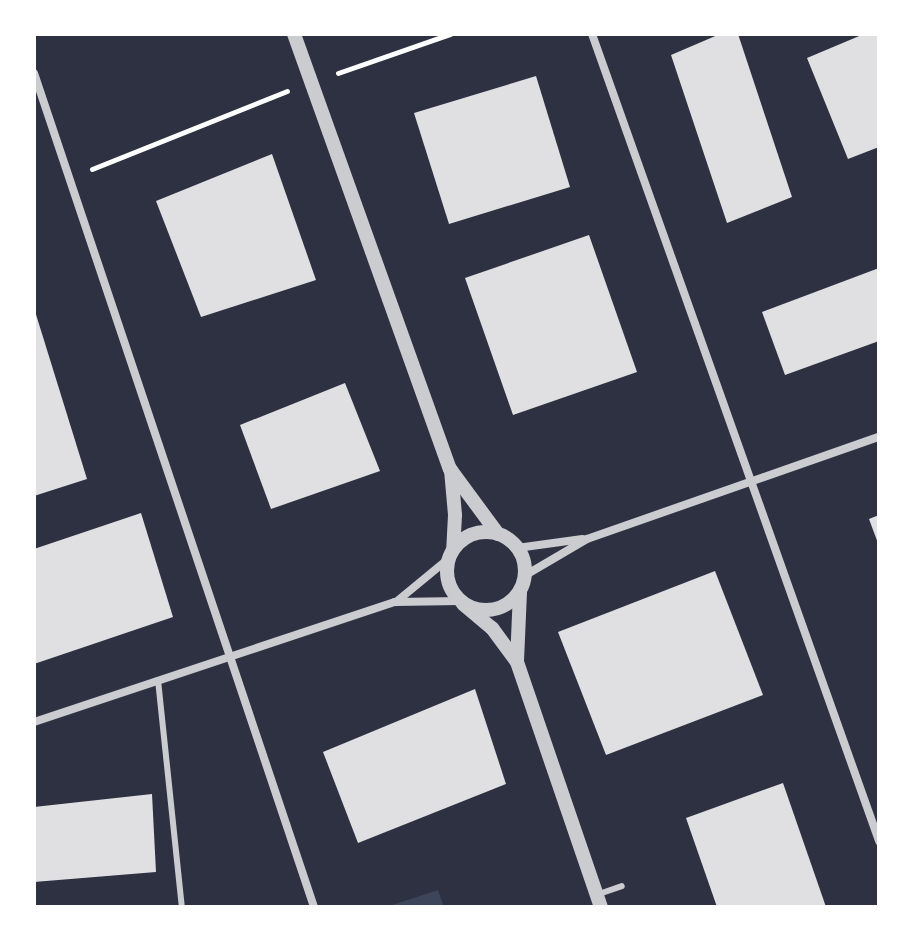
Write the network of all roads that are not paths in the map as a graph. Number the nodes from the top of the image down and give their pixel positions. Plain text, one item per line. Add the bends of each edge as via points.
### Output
1 (294, 34) edge
2 (592, 34) edge
3 (34, 73) edge
4 (879, 437) edge
5 (450, 469) junction
6 (753, 484) junction
7 (498, 534) junction
8 (587, 539) junction
9 (517, 548) junction
10 (450, 554) junction
11 (522, 582) junction
12 (395, 602) junction
13 (462, 602) junction
14 (230, 657) junction
15 (517, 662) junction
16 (158, 680) junction
17 (34, 722) edge
18 (879, 841) edge
19 (622, 886) dead end
20 (599, 901) edge
21 (182, 907) edge
22 (314, 907) edge

1 - 5 street
2 - 6 street
3 - 14 street
4 - 6 street
5 - 7 street
5 - 10 street via 455,515
6 - 8 street
6 - 18 street
7 - 9 street
7 - 10 street via 473,534
8 - 9 street
8 - 11 street
9 - 11 street via 523,560
10 - 12 street
10 - 13 street via 449,585
11 - 13 street via 510,603 499,609 474,609
11 - 15 street
12 - 13 street
12 - 14 street
13 - 15 street via 492,628
14 - 16 street
14 - 22 street
15 - 20 street
16 - 17 street
16 - 21 lane
19 - 20 lane

